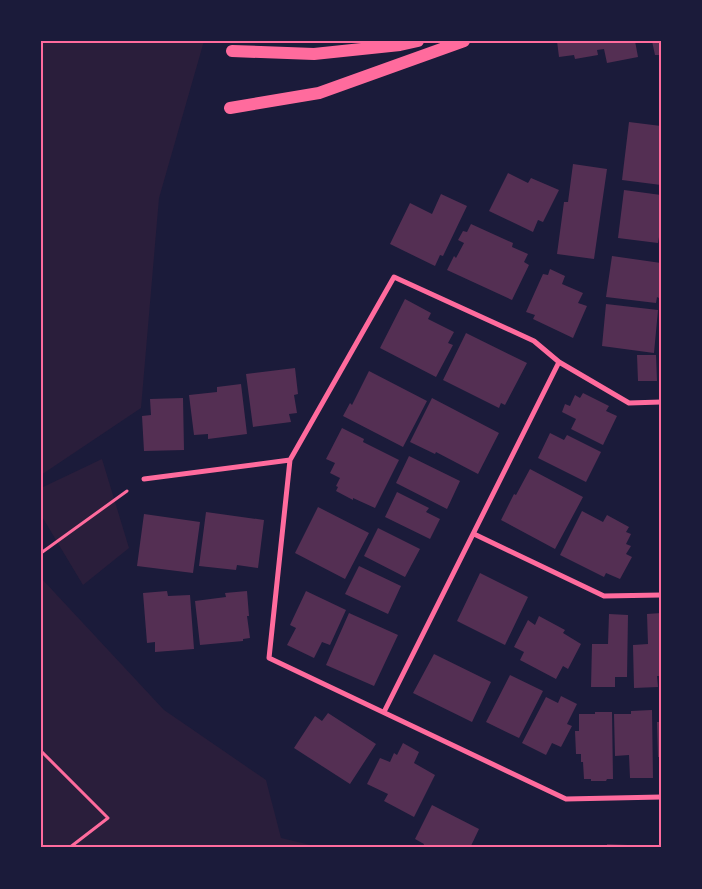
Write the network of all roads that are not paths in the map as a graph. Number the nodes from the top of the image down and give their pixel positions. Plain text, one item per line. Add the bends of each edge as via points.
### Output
1 (418, 41) edge
2 (464, 41) edge
3 (232, 51) dead end
4 (230, 108) dead end
5 (560, 362) junction
6 (661, 402) edge
7 (290, 460) junction
8 (144, 479) road end
9 (474, 534) junction
10 (661, 595) edge
11 (384, 712) junction
12 (661, 797) edge

1 - 3 main road via 314,54
2 - 4 main road via 319,94
5 - 6 street via 629,403
5 - 7 street via 534,341 394,277
5 - 9 street
7 - 8 street
7 - 11 street via 269,658
9 - 10 street via 604,596
9 - 11 street
11 - 12 street via 566,799

